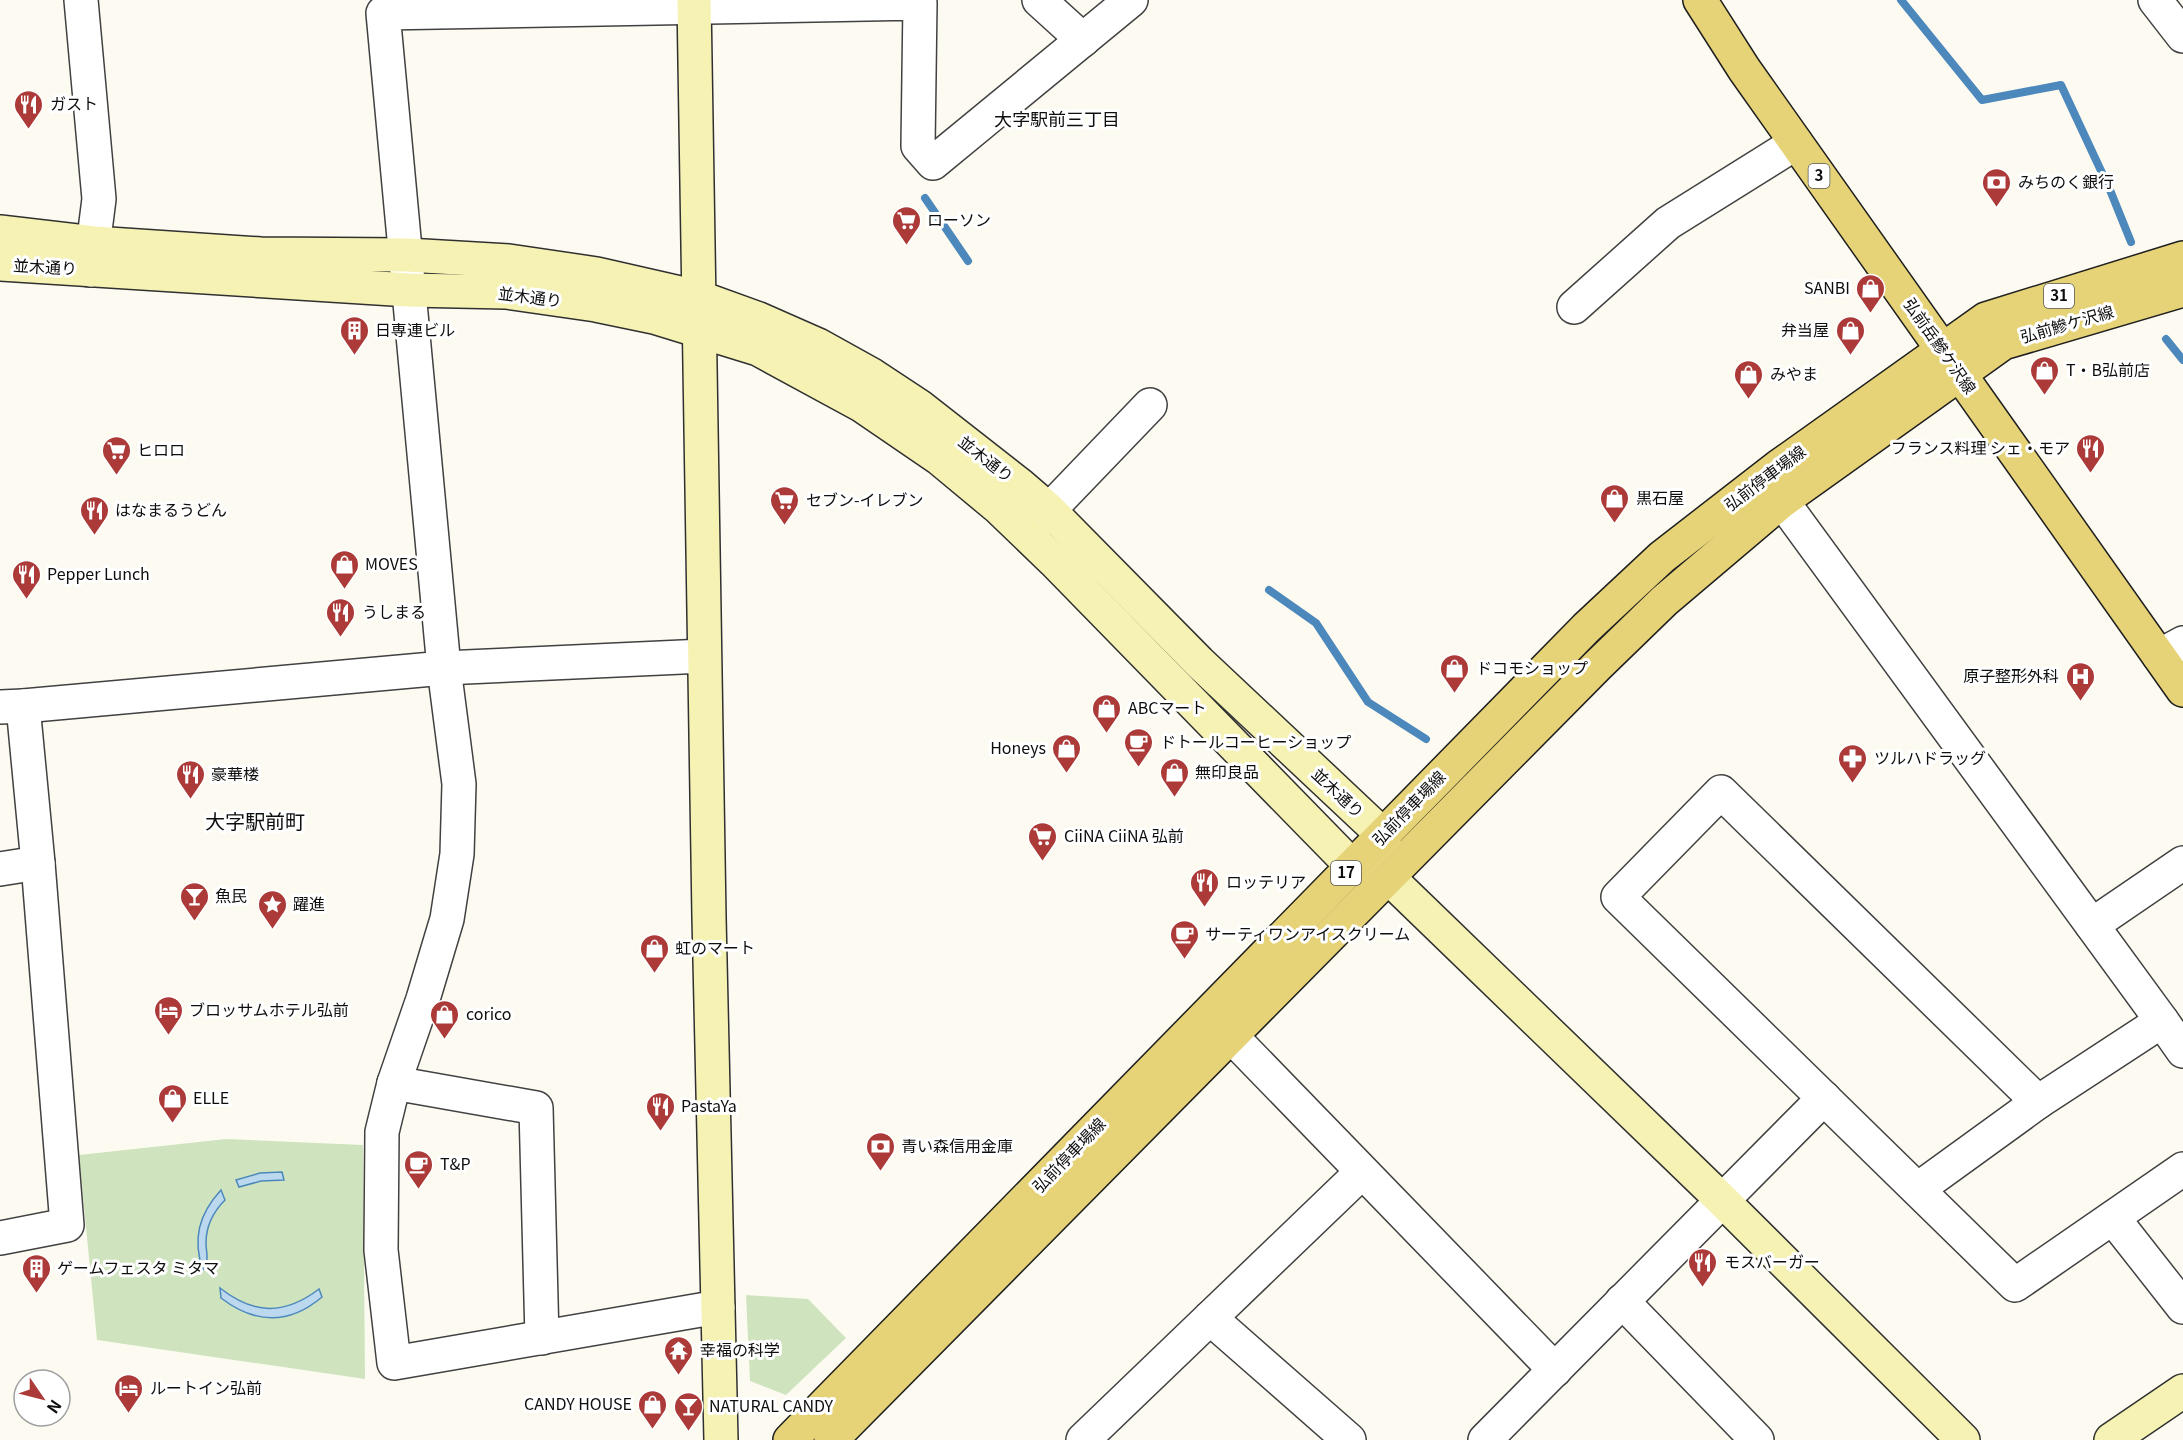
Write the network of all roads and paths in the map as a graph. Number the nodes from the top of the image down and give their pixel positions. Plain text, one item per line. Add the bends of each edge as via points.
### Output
1 (81, 0) edge
2 (1039, 0) edge
3 (1131, 0) edge
4 (1700, 0) edge
5 (2155, 0) edge
6 (920, 2) edge
7 (694, 3) edge
8 (383, 6) edge
9 (2183, 36) edge
10 (1083, 40) junction
11 (1796, 143) junction
12 (0, 232) edge
13 (407, 255) junction
14 (92, 256) junction
15 (2183, 258) edge
16 (0, 264) edge
17 (409, 290) junction
18 (2183, 290) edge
19 (698, 297) junction
20 (1574, 307) dead end
21 (699, 330) junction
22 (1950, 361) junction
23 (1150, 405) dead end
24 (1782, 501) junction
25 (1049, 510) junction
26 (1027, 534) junction
27 (2171, 650) edge
28 (704, 656) junction
29 (444, 668) junction
30 (2183, 690) edge
31 (12, 706) edge
32 (1383, 836) junction
33 (38, 863) junction
34 (2183, 863) edge
35 (1352, 866) junction
36 (0, 869) edge
37 (1389, 878) junction
38 (2092, 925) junction
39 (2162, 1021) junction
40 (1232, 1037) junction
41 (2183, 1051) edge
42 (394, 1083) junction
43 (1824, 1098) junction
44 (2038, 1102) junction
45 (2183, 1169) edge
46 (1362, 1172) junction
47 (1918, 1189) junction
48 (1722, 1200) junction
49 (2113, 1218) junction
50 (0, 1238) edge
51 (1622, 1301) junction
52 (2183, 1306) edge
53 (717, 1307) junction
54 (1210, 1318) junction
55 (542, 1338) junction
56 (1555, 1370) junction
57 (2183, 1391) edge
58 (721, 1440) edge
59 (790, 1440) edge
60 (831, 1440) edge
61 (1083, 1440) edge
62 (1349, 1440) edge
63 (1485, 1440) edge
64 (1757, 1440) edge
65 (1964, 1440) edge
66 (2111, 1440) edge

1 - 14 street via 99,199
2 - 10 street
3 - 10 street
4 - 11 main road, 弘前岳鰺ケ沢線 / 3
5 - 9 street
6 - 7 street
6 - 10 street via 918,146 933,164
7 - 8 street
7 - 19 street
8 - 13 street
11 - 20 street via 1668,223
11 - 22 main road, 弘前岳鰺ケ沢線 / 3
12 - 14 street, 並木通り
13 - 14 street, 並木通り
13 - 17 street
13 - 19 street, 並木通り via 509,261 597,274
14 - 16 street, 並木通り
14 - 17 street, 並木通り
15 - 22 main road, 弘前鰺ケ沢線 / 31 via 1986,318
17 - 21 street, 並木通り via 528,295 596,305
17 - 29 street
18 - 22 main road, 弘前鰺ケ沢線 / 31
19 - 21 street
19 - 25 street, 並木通り via 818,345 872,375 919,406
21 - 26 street, 並木通り via 758,349 861,405 940,459
21 - 28 street
22 - 24 main road, 弘前停車場線 / 17
22 - 27 main road, 弘前岳鰺ケ沢線 / 3
22 - 32 main road, 弘前停車場線 / 17 via 1778,466 1662,557 1586,628
23 - 25 street
24 - 37 main road, 弘前停車場線 / 17 via 1664,601
24 - 38 street
25 - 26 street
25 - 32 street, 並木通り via 1199,662
26 - 35 street, 並木通り
27 - 30 main road, 弘前岳鰺ケ沢線 / 3
28 - 29 street
28 - 53 street
29 - 31 street
29 - 42 street via 459,784 457,854 447,919
31 - 33 street
32 - 35 main road, 弘前停車場線 / 17
32 - 37 street
33 - 36 street
33 - 50 street via 67,1225
34 - 38 street
35 - 37 street, 並木通り
35 - 59 main road, 弘前停車場線 / 17
37 - 40 main road, 弘前停車場線 / 17
37 - 48 street
38 - 39 street
39 - 41 street
39 - 44 street
40 - 46 street
40 - 60 main road, 弘前停車場線 / 17
42 - 55 street via 536,1108
42 - 55 street via 382,1132 381,1250 394,1363
43 - 44 street via 1618,897 1721,792
43 - 47 street
43 - 48 street
44 - 47 street
45 - 49 street
46 - 54 street
46 - 56 street
47 - 49 street via 2015,1285
48 - 51 street
48 - 65 street
49 - 52 street
51 - 56 street
51 - 64 street
53 - 55 street
53 - 58 street
54 - 61 street
54 - 62 street
56 - 63 street
57 - 66 street

